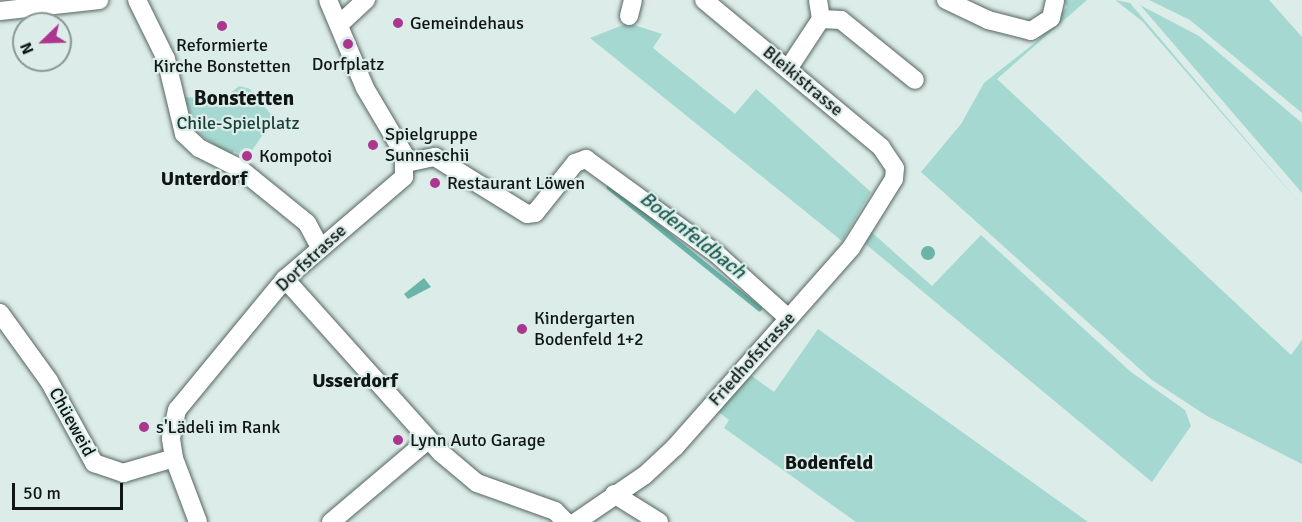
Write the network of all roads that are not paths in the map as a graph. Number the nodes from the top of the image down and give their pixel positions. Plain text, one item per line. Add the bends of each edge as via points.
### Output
1 (99, 0) edge
2 (137, 0) edge
3 (328, 0) edge
4 (366, 0) edge
5 (704, 0) edge
6 (818, 0) edge
7 (946, 0) edge
8 (1055, 0) edge
9 (0, 11) edge
10 (822, 19) junction
11 (342, 22) junction
12 (788, 69) junction
13 (915, 80) dead end
14 (406, 163) junction
15 (895, 168) joint
16 (307, 222) junction
17 (338, 231) junction
18 (320, 247) junction
19 (285, 279) junction
20 (0, 313) edge
21 (788, 317) junction
22 (427, 441) junction
23 (174, 458) junction
24 (614, 494) junction
25 (198, 522) edge
26 (331, 522) edge
27 (566, 522) edge
28 (576, 522) edge
29 (659, 522) edge

1 - 9 street
2 - 16 street via 166,59 184,134 239,168
3 - 11 street
4 - 11 street
5 - 12 street, Bleikistrasse
6 - 10 street
7 - 8 street via 988,20 1031,31 1051,18
10 - 12 street
10 - 13 street via 841,20
11 - 14 street via 352,59
12 - 15 street, Bleikistrasse via 881,147
14 - 17 street, Dorfstrasse via 396,188
14 - 21 street via 435,157 527,214 535,213 575,163 586,159 718,255
15 - 21 street, Friedhofstrasse via 891,189 851,248
16 - 17 street
16 - 18 street
17 - 18 street, Dorfstrasse
18 - 19 street, Dorfstrasse
19 - 22 street
19 - 23 street, Dorfstrasse via 188,391 172,424
20 - 23 street, Chüeweid via 49,381 94,463 123,473
21 - 24 street, Friedhofstrasse via 659,464
22 - 26 street
22 - 27 street via 477,483 555,511
23 - 25 street, Dorfstrasse
24 - 28 street, Friedhofstrasse
24 - 29 street

